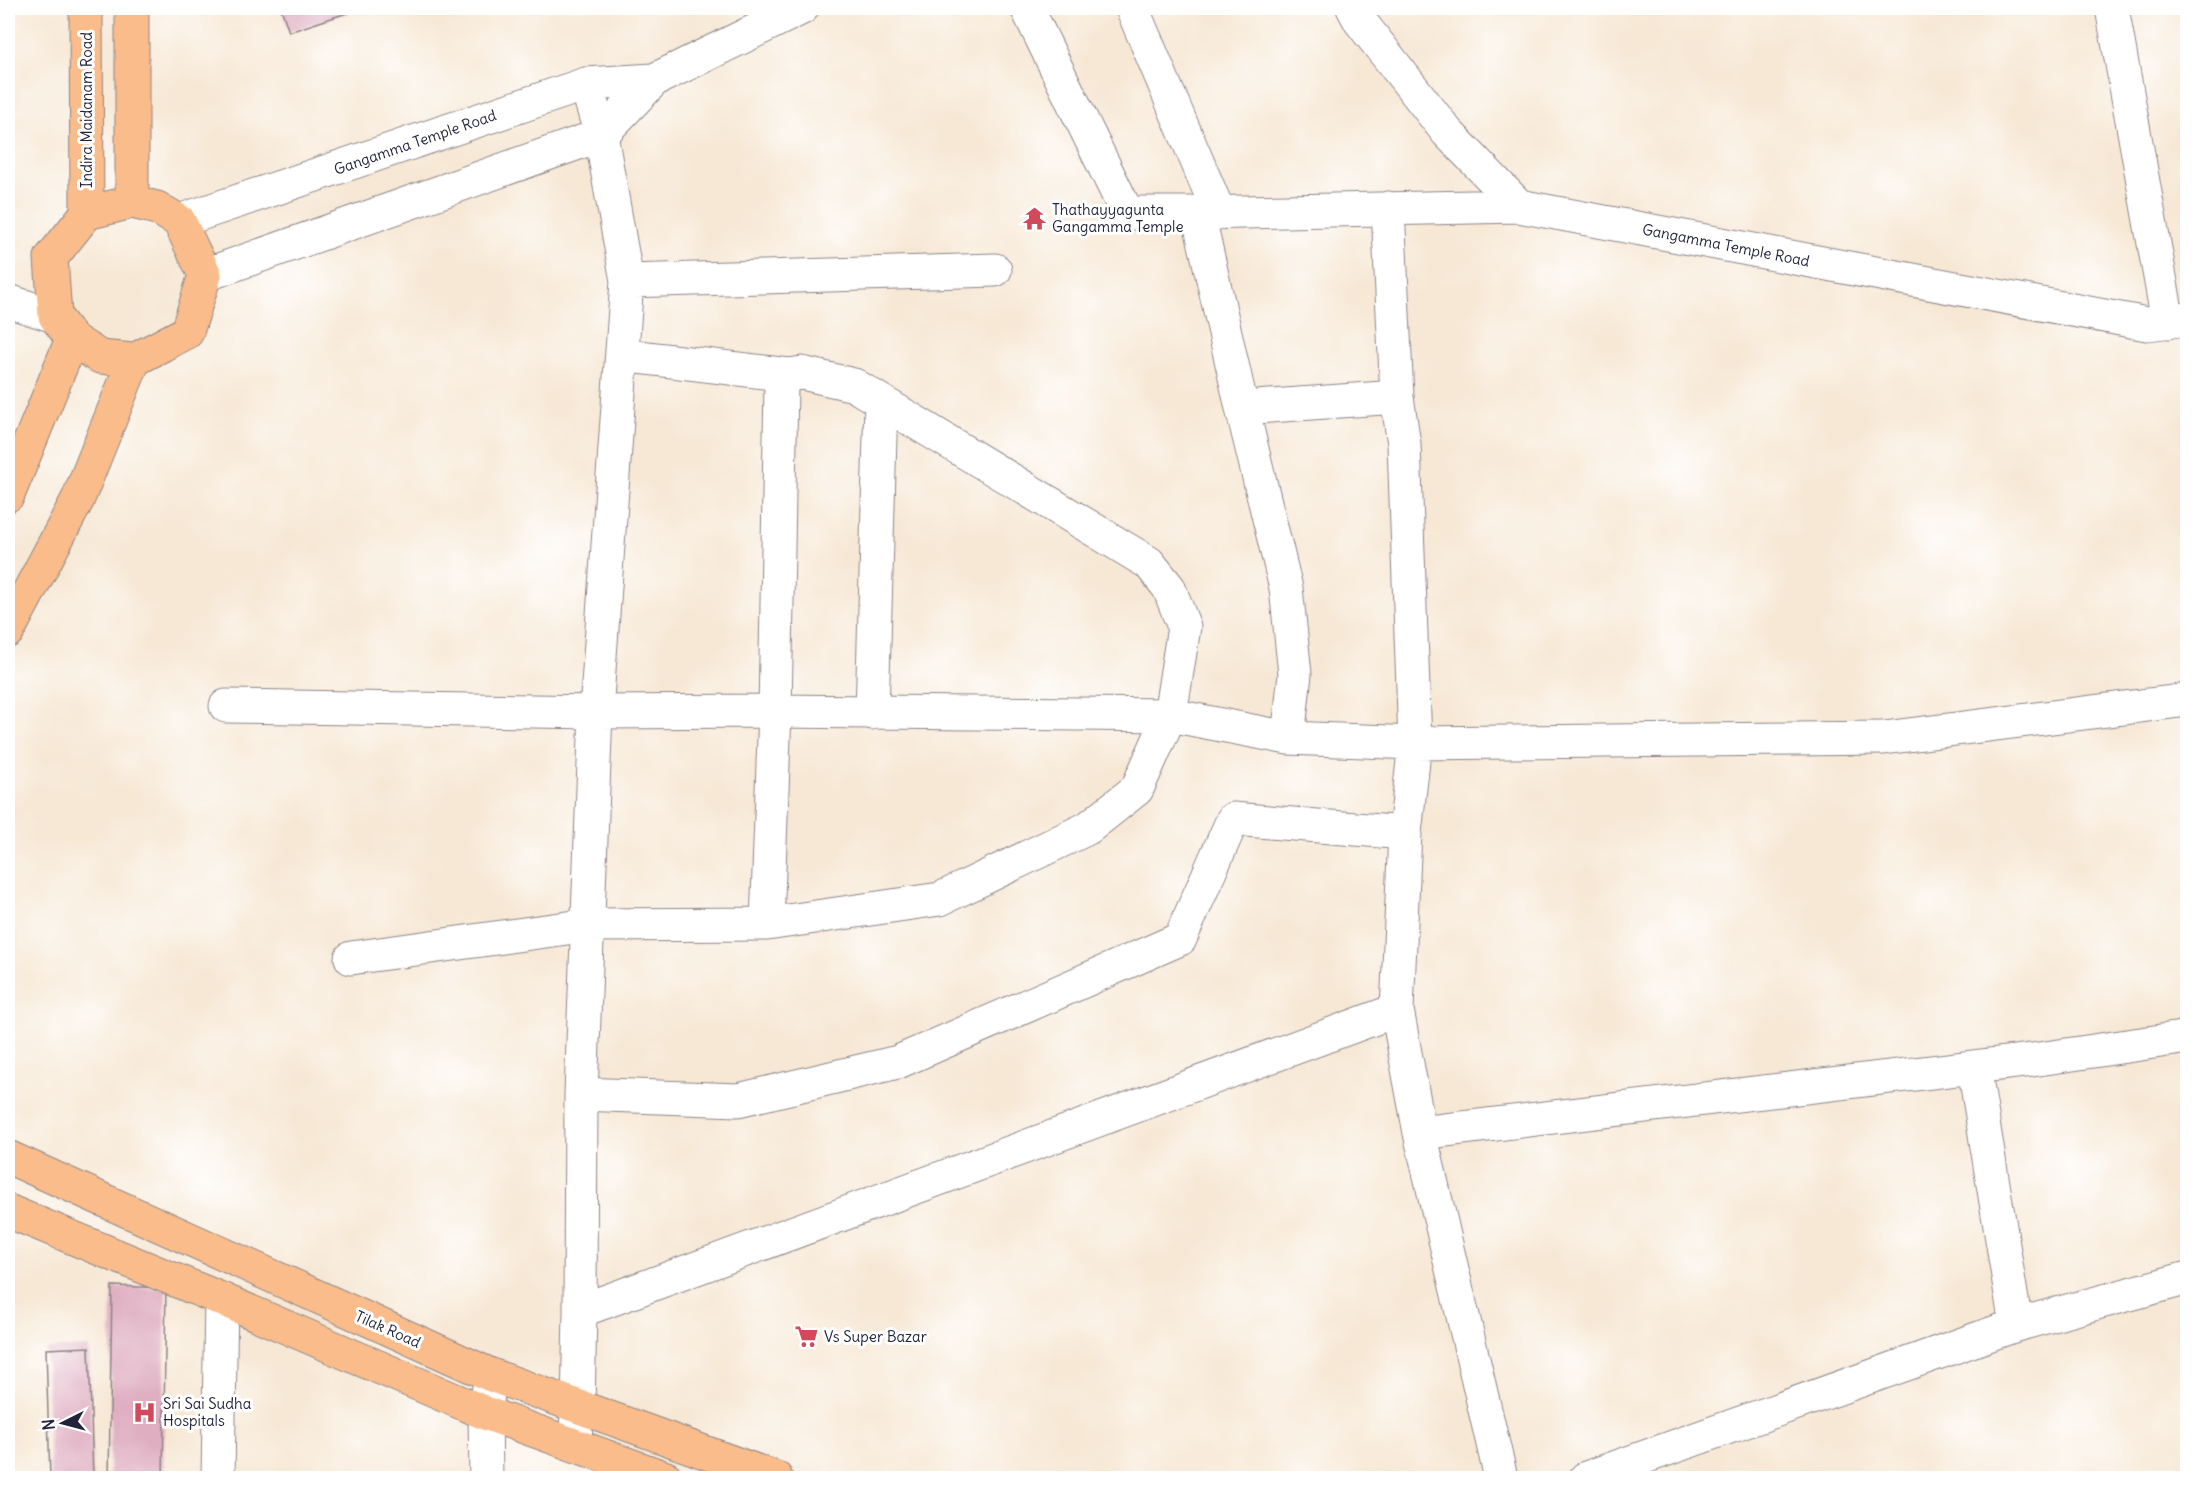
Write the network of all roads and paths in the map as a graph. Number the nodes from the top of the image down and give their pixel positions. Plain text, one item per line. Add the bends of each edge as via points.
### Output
1 (86, 8) edge
2 (132, 8) edge
3 (802, 8) edge
4 (1027, 8) edge
5 (1132, 8) edge
6 (1353, 8) edge
7 (2112, 8) edge
8 (654, 80) junction
9 (586, 84) junction
10 (601, 135) junction
11 (132, 202) junction
12 (1519, 206) junction
13 (1388, 208) junction
14 (87, 213) junction
15 (1209, 213) junction
16 (179, 221) junction
17 (995, 270) dead end
18 (205, 275) junction
19 (627, 281) junction
20 (8, 301) edge
21 (2178, 321) edge
22 (64, 328) junction
23 (622, 355) junction
24 (134, 360) junction
25 (789, 375) junction
26 (1397, 397) junction
27 (881, 402) junction
28 (1242, 408) junction
29 (8, 495) edge
30 (8, 631) edge
31 (2187, 700) edge
32 (226, 706) dead end
33 (775, 711) junction
34 (596, 712) junction
35 (872, 713) junction
36 (1170, 715) junction
37 (1288, 738) junction
38 (1415, 743) junction
39 (1405, 833) junction
40 (766, 924) junction
41 (589, 925) junction
42 (351, 958) dead end
43 (1397, 1010) junction
44 (2187, 1037) edge
45 (1974, 1066) junction
46 (581, 1094) junction
47 (1420, 1133) junction
48 (8, 1157) edge
49 (8, 1211) edge
50 (2187, 1278) edge
51 (221, 1299) junction
52 (580, 1311) junction
53 (2016, 1325) junction
54 (491, 1375) junction
55 (578, 1408) junction
56 (485, 1413) junction
57 (574, 1445) junction
58 (218, 1479) edge
59 (486, 1479) edge
60 (666, 1479) edge
61 (776, 1479) edge
62 (1500, 1479) edge
63 (1586, 1479) edge

1 - 14 main road, Indira Maidanam Road
2 - 11 main road
3 - 8 street, Gangamma Temple Road
4 - 15 street, Gangamma Temple Road via 1127,213
5 - 15 street
6 - 12 street via 1447,132
7 - 21 street
8 - 9 street, Gangamma Temple Road
8 - 10 street, Gangamma Temple Road
9 - 10 street
9 - 16 street, Gangamma Temple Road
10 - 18 street, Gangamma Temple Road
10 - 19 street
11 - 14 main road
11 - 16 main road via 157,208
12 - 13 street, Gangamma Temple Road
12 - 21 street, Gangamma Temple Road via 2147,324
13 - 15 street, Gangamma Temple Road
13 - 26 street
14 - 22 main road via 51,258
15 - 28 street
16 - 18 main road
17 - 19 street
18 - 24 main road via 187,332
19 - 23 street
20 - 22 street
22 - 24 main road via 100,357
22 - 29 main road
23 - 25 street
23 - 34 street
24 - 30 main road via 78,499
25 - 27 street via 802,373 855,385
25 - 33 street via 781,385
26 - 28 street
26 - 38 street via 1404,444
27 - 35 street
27 - 36 street via 1149,563 1169,588 1184,627
28 - 37 street via 1286,588 1295,674
31 - 38 street via 1884,738
32 - 34 street
33 - 34 street
33 - 35 street
33 - 40 street
34 - 41 street
35 - 36 street
36 - 37 street
36 - 40 street via 1137,789 1088,828 940,899
37 - 38 street
38 - 39 street
39 - 43 street
39 - 46 street via 1233,819 1180,939 898,1062 738,1100
40 - 41 street
41 - 42 street
41 - 46 street
43 - 47 street
43 - 52 street
44 - 45 street
45 - 47 street
45 - 53 street
46 - 52 street
47 - 62 street
48 - 54 main road, Tilak Road
49 - 51 main road
50 - 53 street
51 - 56 main road
51 - 58 street
52 - 55 street
53 - 63 street
54 - 55 main road, Tilak Road
54 - 56 street
55 - 57 street
55 - 61 main road, Tilak Road
56 - 57 main road
56 - 59 street
57 - 60 main road

